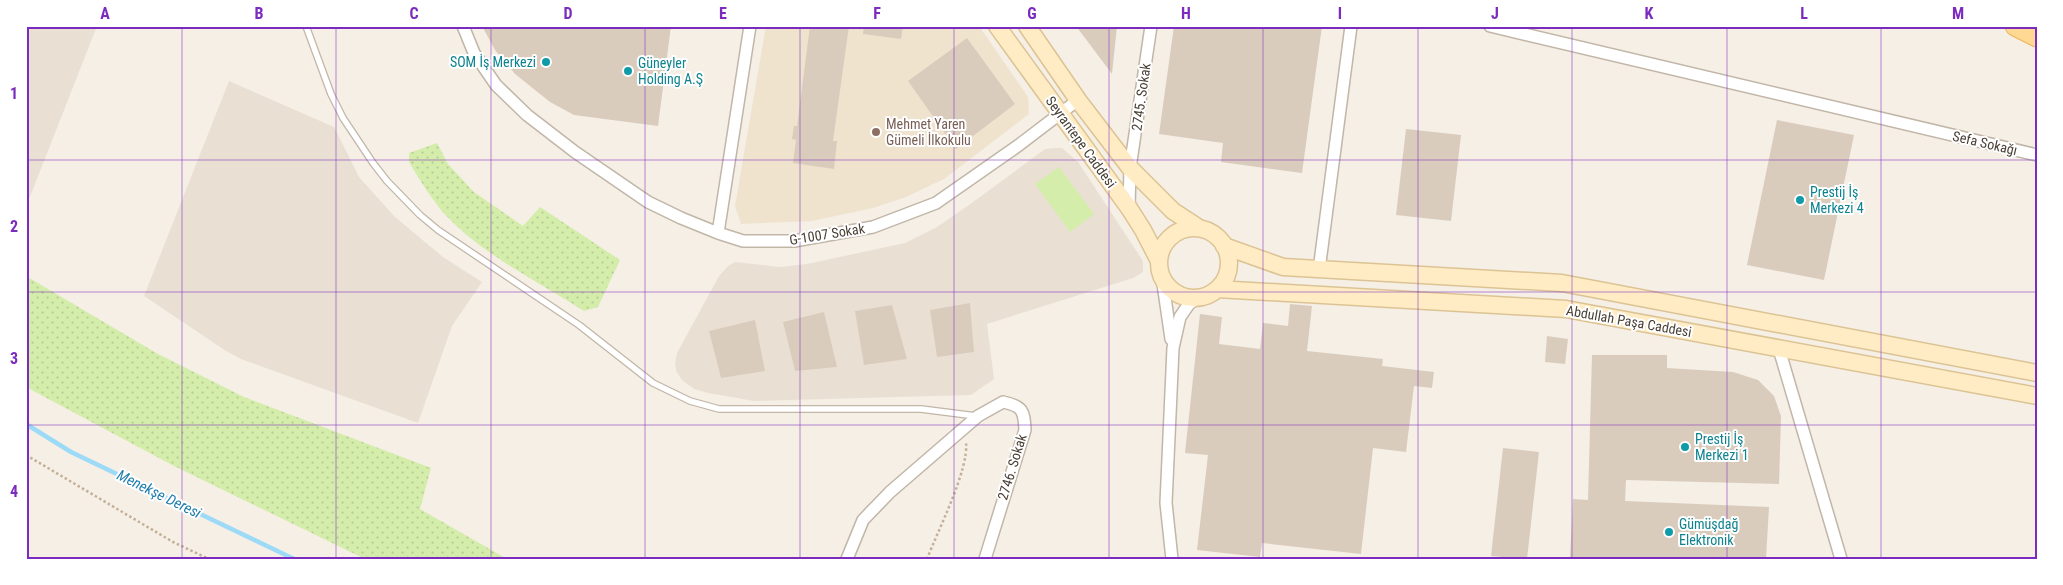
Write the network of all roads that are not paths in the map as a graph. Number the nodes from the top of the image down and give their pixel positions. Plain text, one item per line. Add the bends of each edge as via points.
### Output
1 (306, 26) edge
2 (463, 26) edge
3 (750, 26) edge
4 (997, 26) edge
5 (1027, 26) edge
6 (1151, 26) edge
7 (1351, 26) edge
8 (1490, 26) edge
9 (2015, 26) edge
10 (2037, 37) edge
11 (1078, 100) junction
12 (1060, 114) junction
13 (2037, 155) edge
14 (1130, 168) junction
15 (1129, 208) junction
16 (1199, 228) junction
17 (718, 232) junction
18 (1224, 246) junction
19 (1161, 269) junction
20 (1319, 270) junction
21 (1216, 289) junction
22 (1197, 298) junction
23 (1173, 348) junction
24 (1779, 349) junction
25 (2037, 373) edge
26 (2037, 396) edge
27 (978, 416) junction
28 (847, 559) edge
29 (984, 559) edge
30 (1172, 559) edge
31 (1841, 559) edge

1 - 27 lane via 331,94 344,118 373,163 403,198 438,230 580,325 653,383 690,401 719,409 920,409
2 - 17 street, G-1007 Sokak via 474,53 496,85 527,115 648,202
3 - 17 street
4 - 12 main road, Seyrantepe Caddesi
5 - 11 main road, Seyrantepe Caddesi
6 - 14 street, 2745. Sokak
7 - 20 street
8 - 13 street, Sefa Sokağı
9 - 10 main road
11 - 12 street, G-1007 Sokak
11 - 14 main road, Seyrantepe Caddesi
12 - 15 main road, Seyrantepe Caddesi
12 - 17 street, G-1007 Sokak via 936,203 873,227 794,241 742,241
14 - 15 street, 2745. Sokak
14 - 16 main road, Seyrantepe Caddesi via 1173,211
15 - 19 main road, Seyrantepe Caddesi
16 - 18 main road via 1218,237
16 - 19 main road via 1180,231 1172,236 1161,252
18 - 20 main road, Abdullah Paşa Caddesi via 1282,267
18 - 21 main road via 1228,269
19 - 22 main road via 1167,285 1180,295
19 - 23 street
20 - 25 main road, Abdullah Paşa Caddesi via 1562,283
21 - 22 main road
21 - 24 main road, Abdullah Paşa Caddesi via 1566,309
22 - 23 street via 1180,318
23 - 30 street via 1166,503
24 - 26 main road, Abdullah Paşa Caddesi
24 - 31 street
27 - 28 street, 2746. Sokak via 863,520
27 - 29 street, 2746. Sokak via 1004,402 1017,405 1024,414 1025,430

